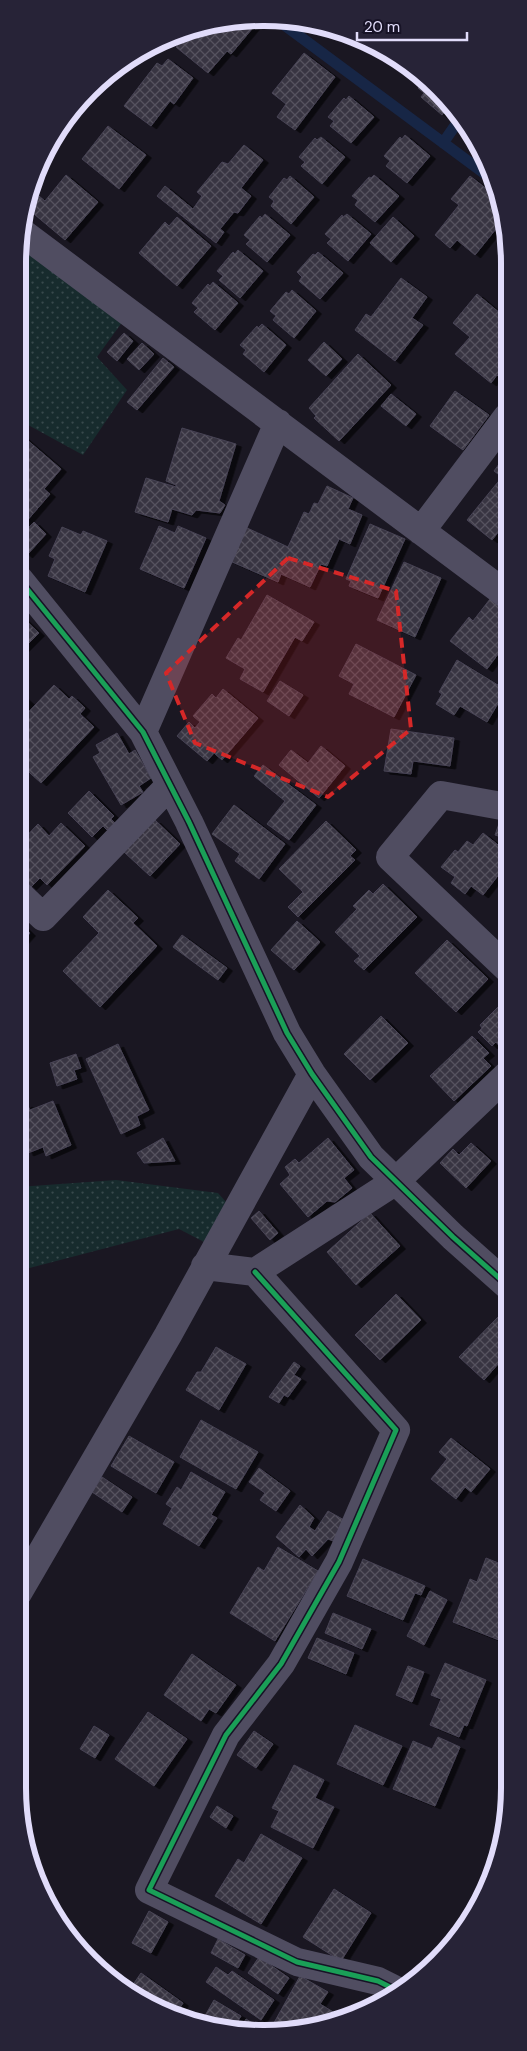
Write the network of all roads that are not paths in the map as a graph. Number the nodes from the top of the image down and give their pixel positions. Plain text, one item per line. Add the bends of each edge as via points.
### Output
1 (28, 237) edge
2 (278, 423) junction
3 (501, 425) edge
4 (420, 531) junction
5 (26, 588) edge
6 (501, 591) edge
7 (143, 732) junction
8 (170, 785) junction
9 (501, 806) edge
10 (26, 901) edge
11 (501, 962) edge
12 (312, 1074) junction
13 (501, 1081) edge
14 (396, 1181) junction
15 (205, 1266) junction
16 (255, 1272) junction
17 (501, 1280) edge
18 (26, 1579) edge
19 (391, 1987) edge

1 - 2 street
2 - 4 street
2 - 7 street
3 - 4 street
4 - 6 street
5 - 7 street
7 - 8 street
8 - 10 street via 43,917
8 - 12 street via 287,1034
9 - 11 street via 441,795 390,858
12 - 14 street via 371,1157
12 - 15 street
13 - 14 street
14 - 16 street
14 - 17 street
15 - 16 street
15 - 18 street
16 - 19 street via 396,1430 339,1562 281,1664 226,1735 149,1890 297,1962 378,1981

